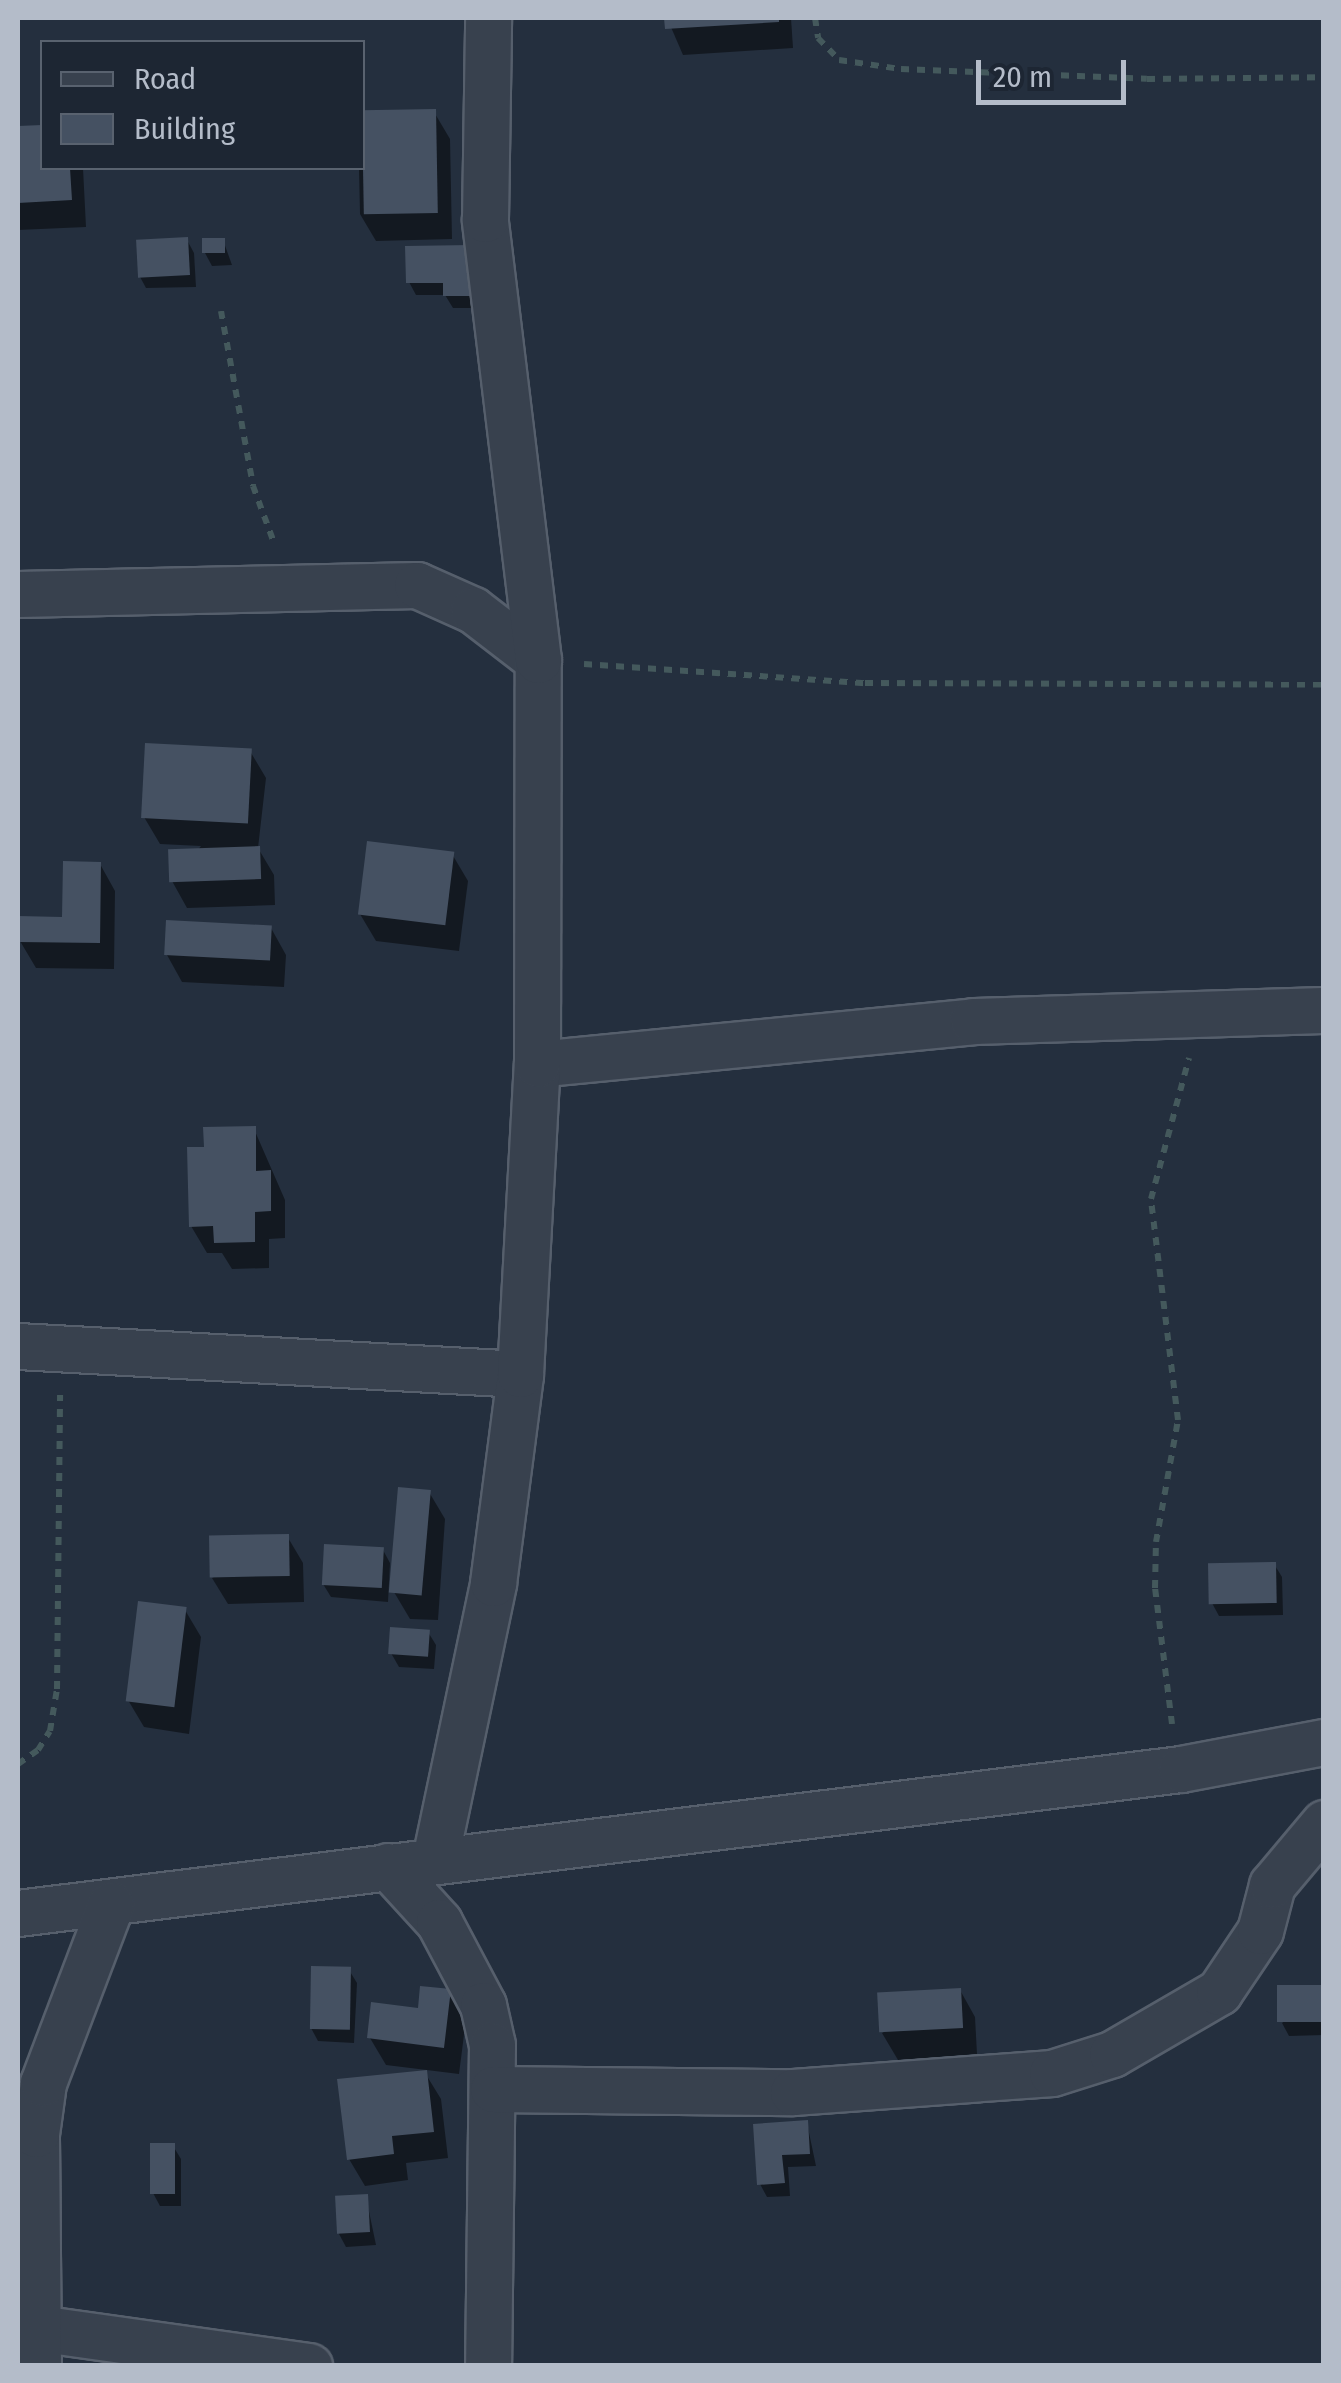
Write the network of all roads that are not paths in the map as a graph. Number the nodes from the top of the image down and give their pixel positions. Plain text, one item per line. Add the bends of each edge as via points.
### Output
1 (488, 18) edge
2 (18, 594) edge
3 (538, 660) junction
4 (1324, 1010) edge
5 (537, 1064) junction
6 (18, 1346) edge
7 (520, 1374) junction
8 (1324, 1742) edge
9 (1324, 1823) edge
10 (435, 1860) junction
11 (388, 1866) junction
12 (110, 1904) junction
13 (18, 1913) edge
14 (493, 2089) junction
15 (38, 2347) edge
16 (309, 2366) edge
17 (488, 2366) edge

1 - 3 street via 485,219
2 - 3 street via 417,585 473,610
3 - 5 street
4 - 5 street via 973,1021
5 - 7 street
6 - 7 street
7 - 10 street via 493,1583
8 - 10 street via 1180,1770
9 - 14 street via 1272,1886 1260,1931 1219,1992 1112,2054 1052,2073 793,2092
10 - 11 street
11 - 12 street
11 - 14 street via 440,1922 483,2005
12 - 13 street
12 - 15 street via 43,2084 36,2134
14 - 17 street
15 - 16 street

